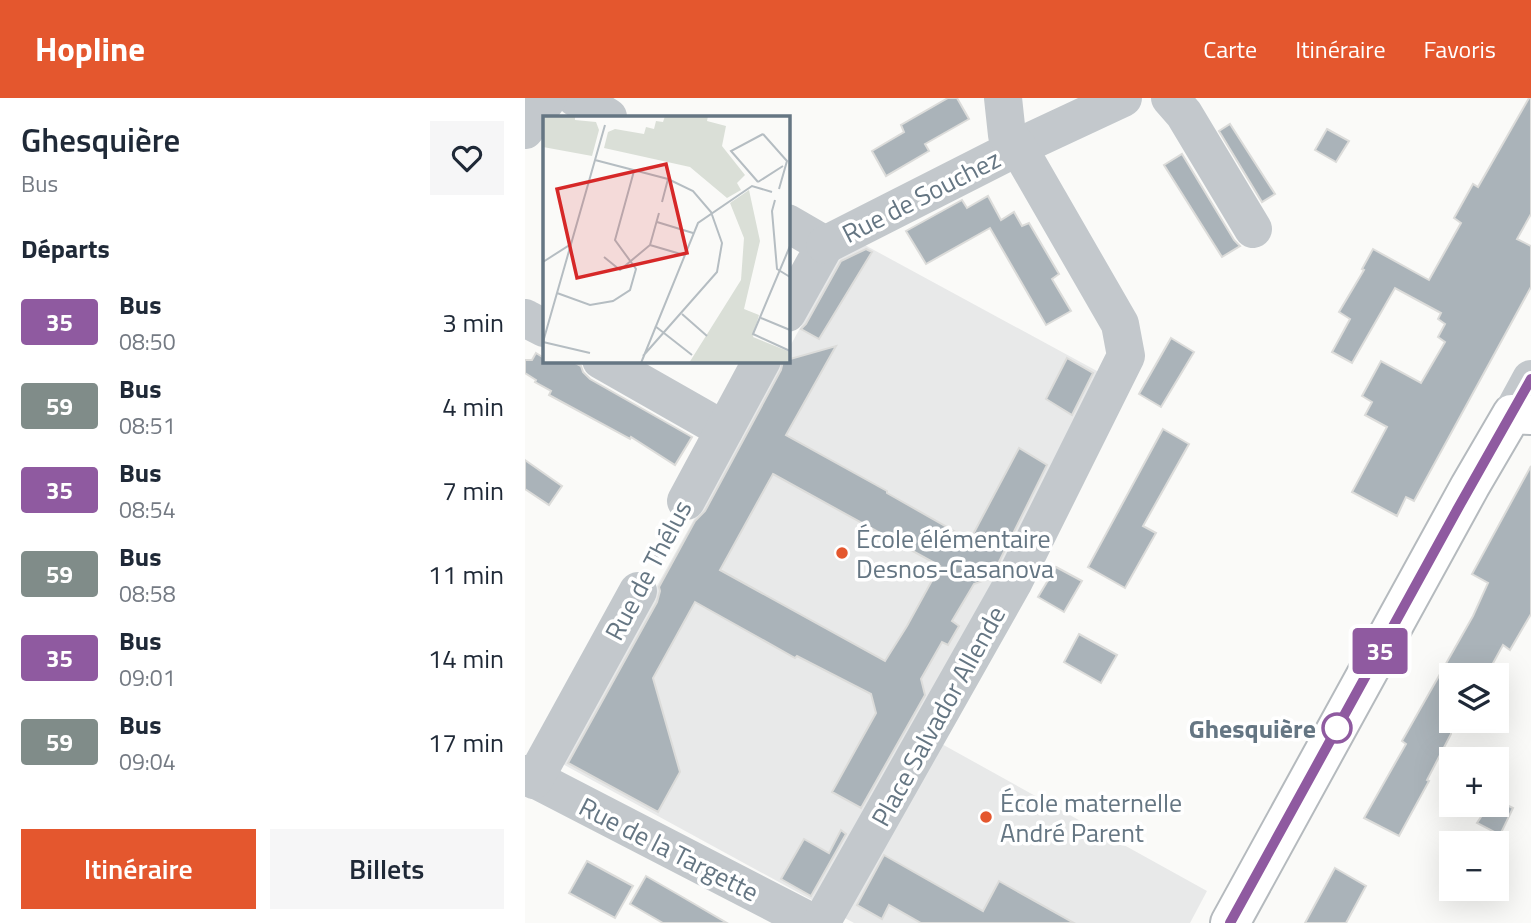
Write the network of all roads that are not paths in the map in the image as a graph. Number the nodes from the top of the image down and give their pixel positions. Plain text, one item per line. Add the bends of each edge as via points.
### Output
1 (548, 98) edge
2 (576, 98) edge
3 (1003, 98) edge
4 (1123, 98) edge
5 (1170, 98) edge
6 (606, 116) edge
7 (525, 130) edge
8 (1018, 147) junction
9 (789, 224) edge
10 (1253, 229) dead end
11 (825, 245) junction
12 (789, 309) edge
13 (525, 318) edge
14 (543, 327) edge
15 (605, 362) edge
16 (761, 362) edge
17 (1531, 379) edge
18 (1521, 415) edge
19 (724, 430) junction
20 (686, 501) road end
21 (638, 591) road end
22 (530, 777) edge
23 (813, 923) edge
24 (821, 923) edge
25 (1230, 923) edge

1 - 7 street
2 - 6 street
3 - 8 street via 1007,135
4 - 8 street, Rue de Souchez
5 - 10 street
8 - 11 street, Rue de Souchez
8 - 24 street, Place Salvador Allende via 1120,324 1126,356 1013,583
9 - 11 street
11 - 12 street
13 - 14 street
15 - 19 street
16 - 19 street, Rue de Thélus
17 - 18 street
18 - 25 main road via 1464,498
19 - 20 street, Rue de Thélus
21 - 22 street, Rue de Thélus
22 - 23 street, Rue de la Targette

